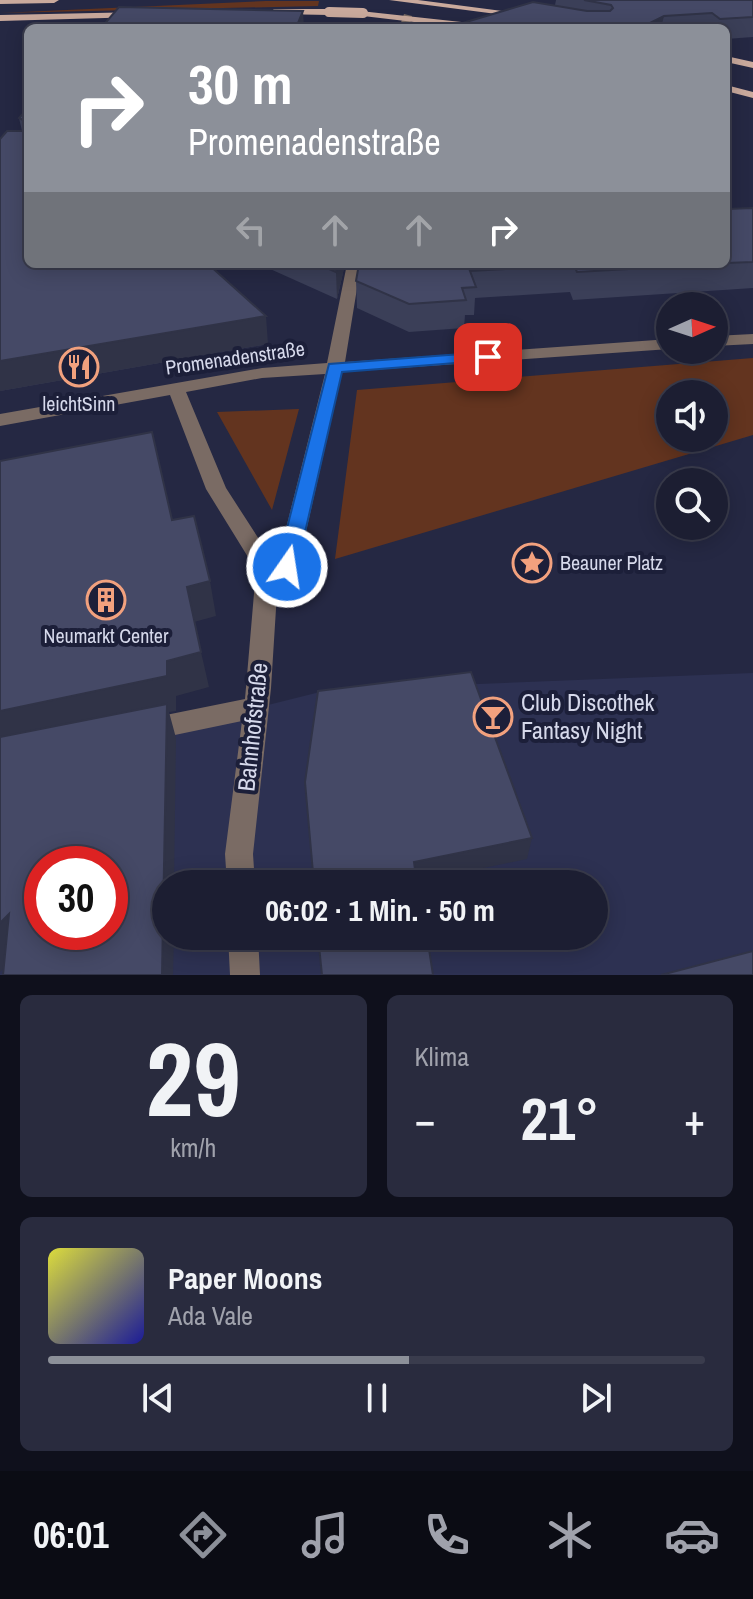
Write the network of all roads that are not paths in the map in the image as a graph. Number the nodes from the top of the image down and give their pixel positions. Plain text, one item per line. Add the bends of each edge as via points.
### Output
1 (54, 0) edge
2 (394, 0) edge
3 (0, 1) edge
4 (266, 11) edge
5 (144, 14) edge
6 (407, 16) junction
7 (534, 16) edge
8 (0, 18) edge
9 (405, 24) edge
10 (462, 24) edge
11 (730, 60) edge
12 (753, 65) edge
13 (730, 89) edge
14 (753, 95) edge
15 (353, 268) edge
16 (753, 339) edge
17 (728, 340) edge
18 (656, 345) edge
19 (335, 367) junction
20 (176, 388) junction
21 (0, 420) edge
22 (267, 570) junction
23 (256, 708) junction
24 (121, 735) edge
25 (240, 870) edge
26 (244, 950) edge
27 (245, 975) edge

1 - 3 main road
2 - 7 main road
4 - 6 main road, bridge
5 - 8 main road
6 - 9 street
6 - 10 main road
11 - 12 main road
13 - 14 main road
15 - 19 street
16 - 17 street
18 - 19 street, Promenadenstraße
19 - 20 street, Promenadenstraße
19 - 22 street via 287,567
20 - 21 street, Promenadenstraße
20 - 22 street via 216,489
22 - 23 street, Bahnhofstraße
23 - 24 street
23 - 25 street, Bahnhofstraße
26 - 27 street

